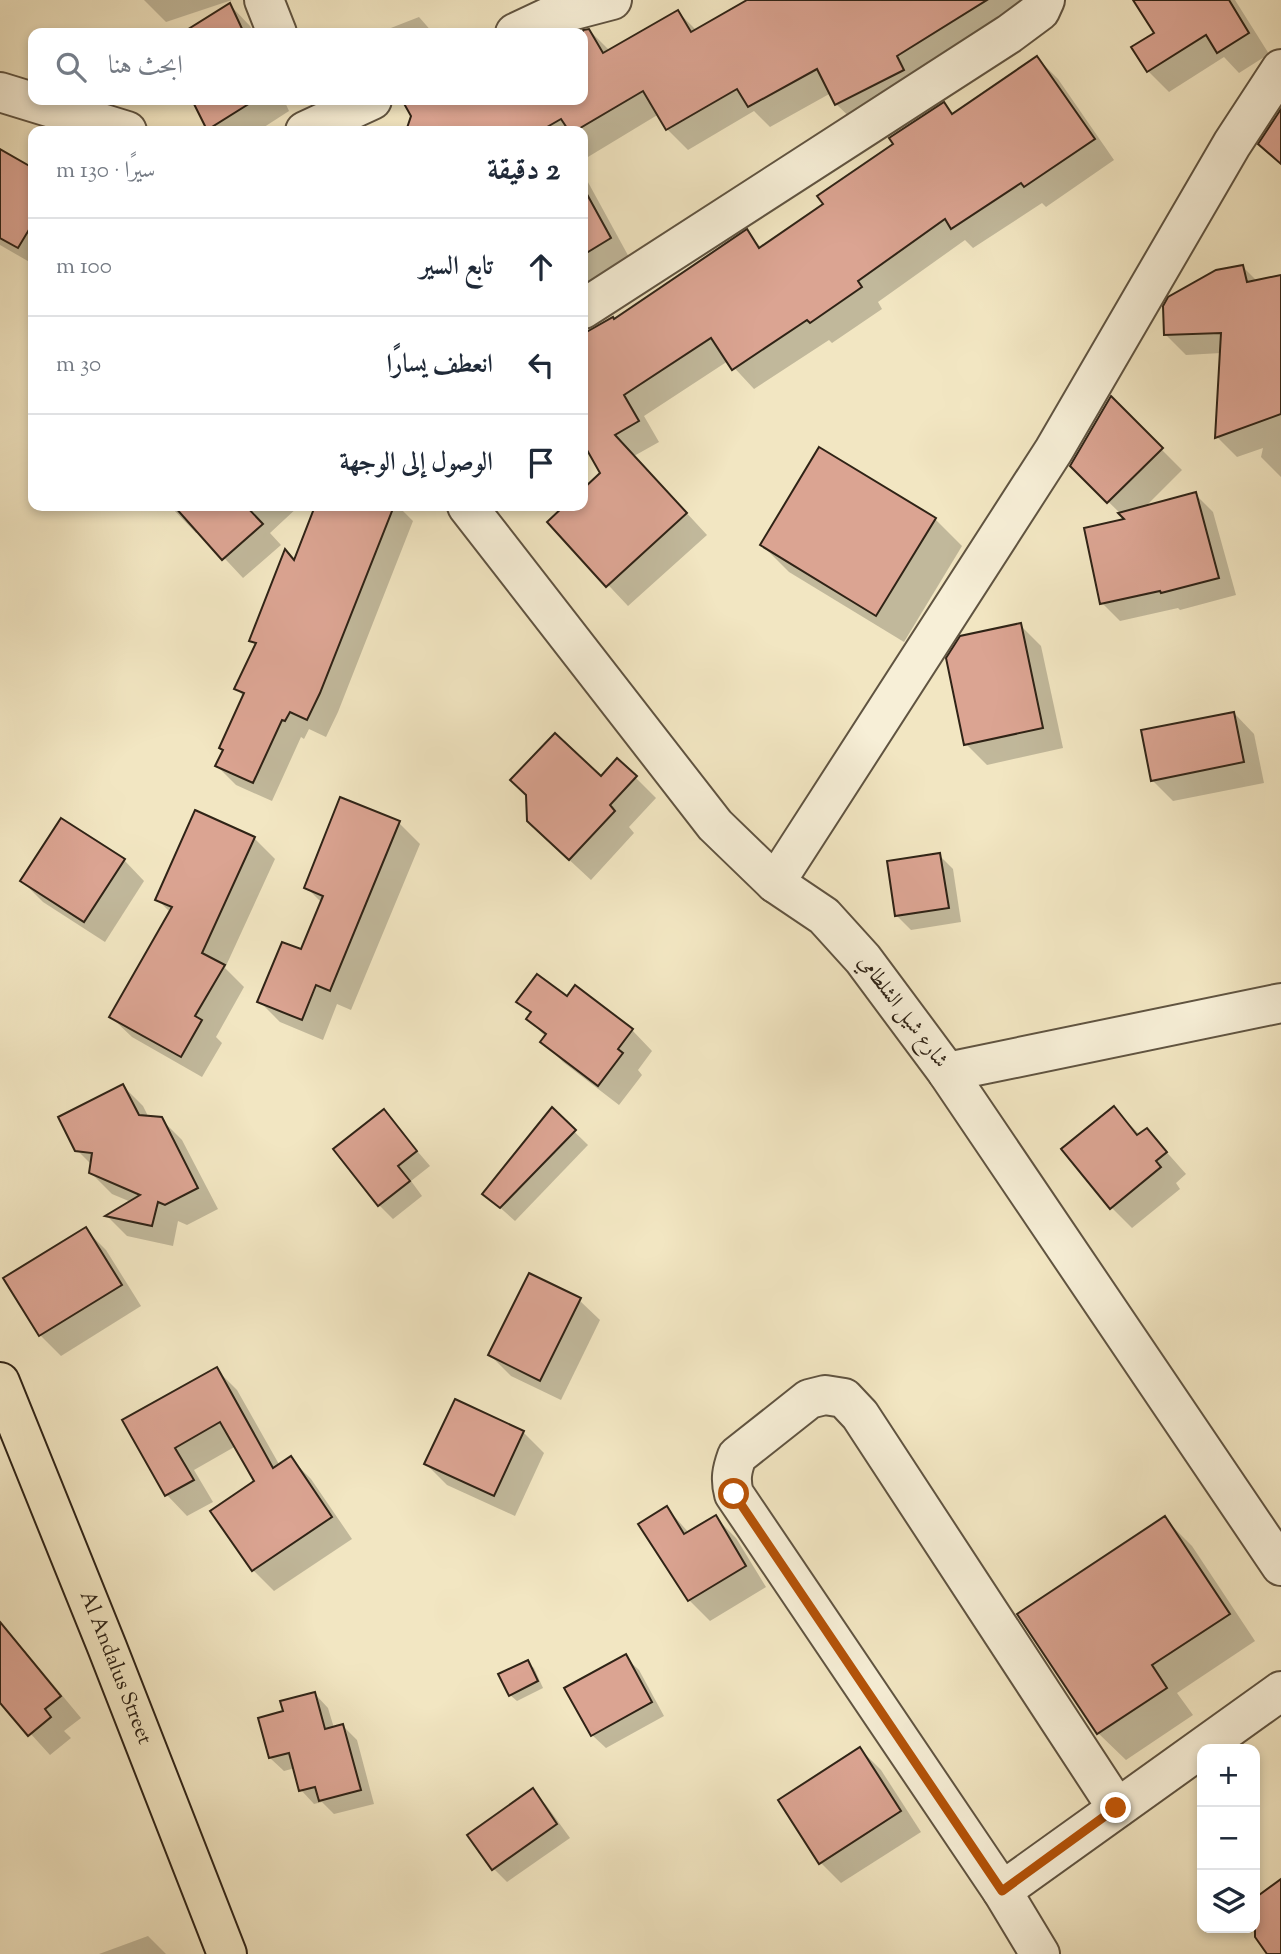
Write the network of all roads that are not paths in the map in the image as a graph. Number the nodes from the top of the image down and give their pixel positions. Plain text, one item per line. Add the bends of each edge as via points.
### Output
1 (264, 0) edge
2 (612, 0) edge
3 (1045, 0) edge
4 (548, 8) edge
5 (275, 28) edge
6 (522, 28) edge
7 (1281, 69) edge
8 (0, 92) edge
9 (28, 101) edge
10 (42, 105) edge
11 (355, 105) edge
12 (307, 119) edge
13 (111, 126) edge
14 (588, 306) edge
15 (471, 511) edge
16 (775, 883) junction
17 (1281, 1003) edge
18 (947, 1072) junction
19 (0, 1382) edge
20 (1281, 1566) edge
21 (1281, 1691) edge
22 (1116, 1808) junction
23 (1002, 1891) junction
24 (227, 1954) edge
25 (1040, 1954) edge

1 - 5 street
2 - 4 street
3 - 14 street via 1040,11 1009,34
4 - 6 street
7 - 16 street via 1054,450
8 - 9 street
10 - 13 street
11 - 12 street
15 - 16 street, شارع شيل الشلطامي via 715,825
16 - 18 street, شارع شيل الشلطامي via 824,916 863,959
17 - 18 street
18 - 20 street, شارع شيل الشلطامي
19 - 24 main road, Al Andalus Street
21 - 22 street
22 - 23 street
22 - 23 street via 860,1415 844,1398 825,1395 809,1399 737,1456 730,1482 734,1494
23 - 25 street

